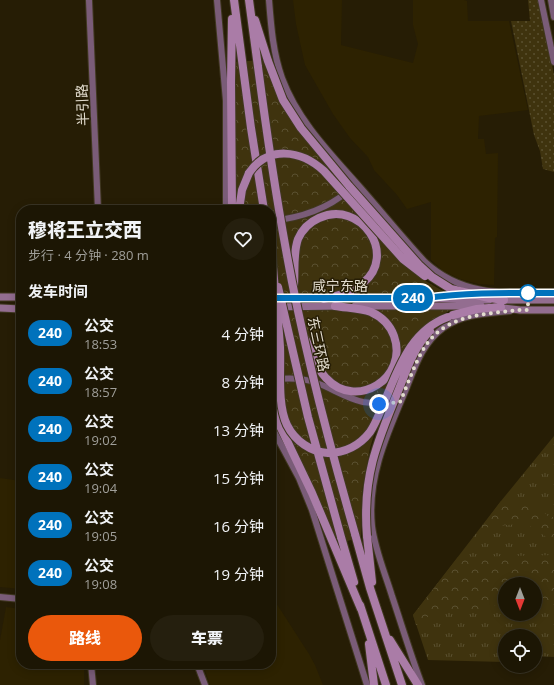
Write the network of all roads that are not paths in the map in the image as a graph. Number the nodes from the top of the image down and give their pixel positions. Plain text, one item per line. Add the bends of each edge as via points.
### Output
1 (89, 0) edge
2 (217, 0) edge
3 (233, 0) edge
4 (269, 0) edge
5 (541, 0) edge
6 (550, 0) edge
7 (250, 1) edge
8 (554, 18) edge
9 (554, 62) edge
10 (357, 184) junction
11 (98, 205) edge
12 (226, 205) edge
13 (232, 205) edge
14 (240, 205) edge
15 (263, 205) edge
16 (276, 220) edge
17 (276, 273) edge
18 (451, 289) junction
19 (294, 292) junction
20 (498, 293) junction
21 (554, 293) edge
22 (471, 294) junction
23 (0, 297) edge
24 (16, 297) edge
25 (276, 298) edge
26 (426, 298) junction
27 (324, 299) junction
28 (554, 300) edge
29 (503, 304) junction
30 (276, 305) edge
31 (276, 306) edge
32 (335, 306) junction
33 (0, 308) edge
34 (16, 308) edge
35 (520, 310) junction
36 (554, 310) edge
37 (450, 316) junction
38 (303, 332) junction
39 (276, 380) edge
40 (400, 402) junction
41 (276, 413) edge
42 (276, 423) edge
43 (276, 436) edge
44 (290, 447) junction
45 (0, 597) edge
46 (16, 599) edge
47 (376, 606) junction
48 (361, 609) junction
49 (368, 631) junction
50 (385, 632) junction
51 (91, 669) edge
52 (199, 669) edge
53 (93, 685) edge
54 (205, 685) edge
55 (367, 685) edge
56 (374, 685) edge
57 (386, 685) edge
58 (402, 685) edge
59 (418, 685) edge
60 (422, 685) edge

1 - 11 main road, 半引路
2 - 12 main road via 226,101
3 - 13 highway
3 - 15 highway
4 - 10 main road via 276,57 290,96 309,128
5 - 9 main road
6 - 8 main road
7 - 18 highway, bridge via 283,100 306,135 418,265
7 - 19 highway, 东三环路, bridge via 276,192
10 - 16 main road via 339,199 321,208 301,216
10 - 20 main road via 434,270 461,285
14 - 18 highway, bridge via 244,181 257,163 278,154 301,156 324,171 407,263 424,276
17 - 48 highway, 东三环路, bridge via 308,417
18 - 22 highway
19 - 27 highway, bridge via 295,252 304,229 326,216 350,216 360,221 370,232 376,246 376,261 365,282 351,291
19 - 38 highway, 东三环路, bridge
20 - 21 main road
20 - 22 main road
22 - 26 main road
22 - 29 highway
23 - 24 main road
25 - 27 main road, 咸宁东路
26 - 27 main road, 咸宁东路
26 - 29 main road, 咸宁东路
28 - 29 main road, 咸宁东路
29 - 32 main road, 咸宁东路
29 - 35 main road, 咸宁东路
29 - 37 highway
30 - 37 highway, bridge via 282,409 286,422 292,434 302,443 313,450 326,453 351,448 365,438 377,420 401,363 412,344 427,328
31 - 32 main road, 咸宁东路
32 - 38 highway, bridge via 362,309 386,322 395,341 396,351 392,370 386,378 370,389 341,389 326,378
33 - 34 main road
35 - 36 main road, 咸宁东路
35 - 40 main road via 467,317 455,321 432,337 424,348
37 - 47 highway, bridge via 429,332 416,350 372,460 367,487 366,516
38 - 47 highway, 东三环路, bridge via 333,457
39 - 40 main road via 312,382 347,397 370,403
40 - 60 main road via 378,461 372,497 372,525 382,566
41 - 44 highway
42 - 44 highway
43 - 55 main road via 312,510
44 - 48 highway
45 - 46 main road
47 - 50 highway, 东三环路
48 - 49 highway, 东三环路
49 - 56 highway
49 - 57 highway, 东三环路
50 - 58 highway, 东三环路
50 - 59 highway
51 - 53 main road
52 - 54 main road

